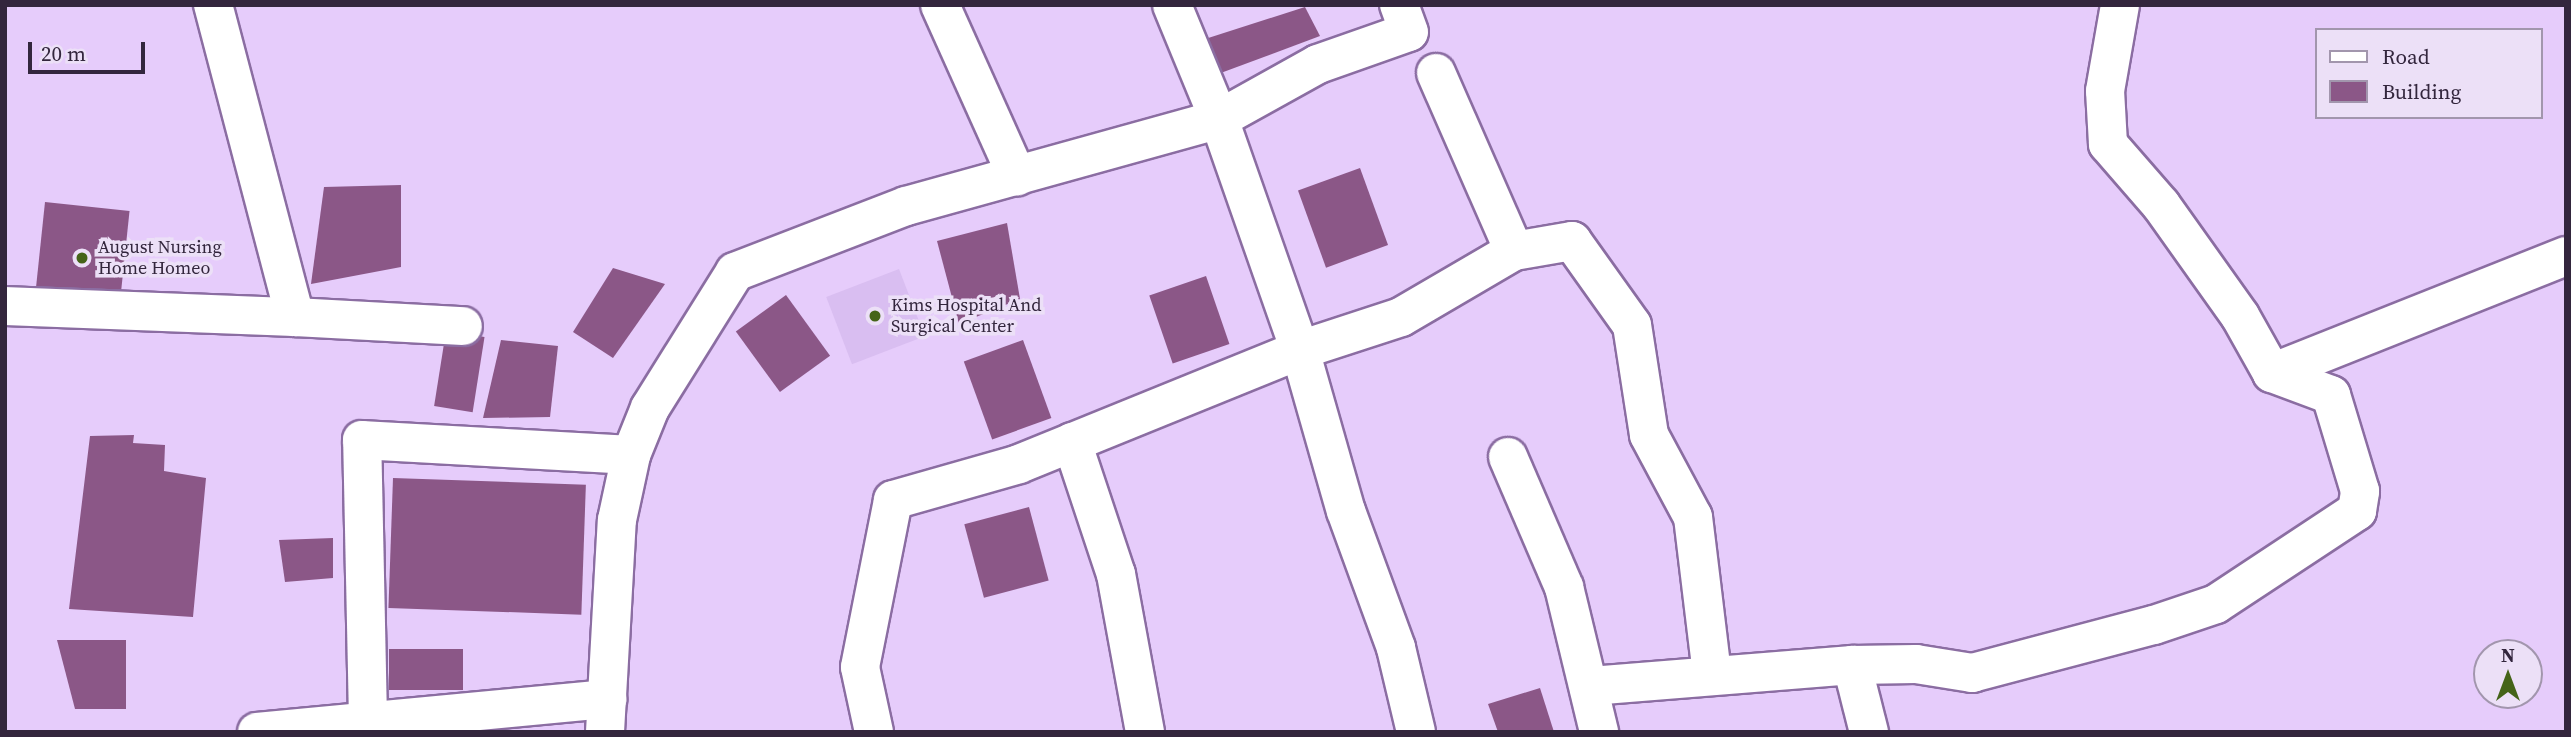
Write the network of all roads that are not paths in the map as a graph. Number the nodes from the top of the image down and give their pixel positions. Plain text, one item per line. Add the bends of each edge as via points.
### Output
1 (213, 5) edge
2 (940, 5) edge
3 (1172, 5) edge
4 (1399, 5) edge
5 (2120, 5) edge
6 (1436, 73) dead end
7 (1219, 119) junction
8 (1017, 176) junction
9 (1514, 251) junction
10 (2566, 256) edge
11 (5, 306) edge
12 (295, 317) junction
13 (463, 326) dead end
14 (1300, 350) junction
15 (2272, 373) junction
16 (1072, 442) junction
17 (631, 454) junction
18 (1508, 457) dead end
19 (1852, 665) junction
20 (1712, 673) junction
21 (1591, 686) junction
22 (606, 715) edge
23 (368, 719) junction
24 (257, 732) edge
25 (874, 732) edge
26 (1145, 732) edge
27 (1416, 732) edge
28 (1599, 732) edge
29 (1869, 732) edge

1 - 12 street
2 - 8 street
3 - 7 street
4 - 7 street via 1409,32 1318,64
5 - 15 street via 2105,91 2108,144 2161,205 2240,316
6 - 9 street
7 - 8 street
7 - 14 street
8 - 17 street via 905,206 735,272 650,408
9 - 14 street via 1401,317
9 - 20 street via 1572,241 1632,326 1649,435 1693,516
10 - 15 street
11 - 12 street
12 - 13 street
14 - 16 street
14 - 27 street via 1346,511 1396,648
15 - 19 street via 2331,394 2360,491 2357,511 2346,519 2216,604 2154,625 1972,673 1916,664
16 - 25 street via 1019,464 893,500 860,667
16 - 26 street via 1116,574
17 - 22 street via 617,520
17 - 23 street via 362,440
18 - 21 street via 1564,587
19 - 20 street
19 - 29 street
20 - 21 street
21 - 28 street
22 - 23 street
23 - 24 street

